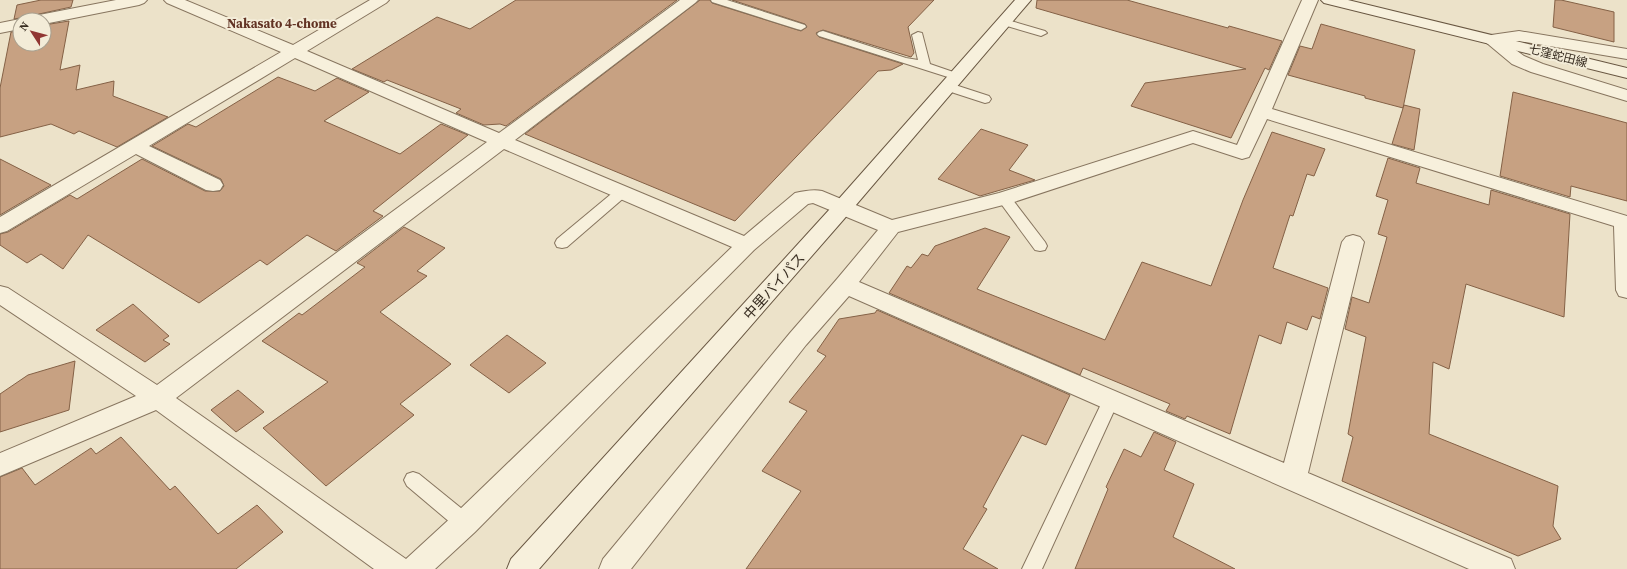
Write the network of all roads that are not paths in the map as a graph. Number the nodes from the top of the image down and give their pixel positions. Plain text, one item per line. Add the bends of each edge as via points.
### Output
1 (139, 0) edge
2 (172, 0) edge
3 (381, 0) edge
4 (690, 0) edge
5 (716, 0) edge
6 (1023, 0) edge
7 (1310, 0) edge
8 (1329, 0) edge
9 (52, 17) edge
10 (1004, 22) junction
11 (12, 26) edge
12 (801, 27) dead end
13 (0, 28) edge
14 (1041, 33) dead end
15 (823, 34) dead end
16 (918, 35) dead end
17 (1490, 39) junction
18 (294, 52) junction
19 (1627, 54) edge
20 (925, 66) junction
21 (1627, 73) edge
22 (954, 82) junction
23 (1627, 96) edge
24 (984, 99) dead end
25 (1263, 112) junction
26 (501, 141) junction
27 (135, 146) junction
28 (212, 185) dead end
29 (621, 193) junction
30 (1004, 198) junction
31 (843, 207) junction
32 (1626, 222) edge
33 (0, 226) edge
34 (891, 227) junction
35 (1353, 242) dead end
36 (562, 243) dead end
37 (747, 245) junction
38 (1040, 246) dead end
39 (845, 285) junction
40 (1627, 290) edge
41 (0, 294) edge
42 (158, 398) junction
43 (1111, 400) junction
44 (0, 465) edge
45 (1293, 479) junction
46 (413, 480) dead end
47 (465, 523) junction
48 (397, 569) edge
49 (415, 569) edge
50 (521, 569) edge
51 (613, 569) edge
52 (1032, 569) edge
53 (1501, 569) edge

1 - 9 street
2 - 18 street
3 - 18 street
4 - 26 street
5 - 12 lane
6 - 10 street, 中里バイパス
7 - 25 street
8 - 17 street, 七窪蛇田線
10 - 14 lane
10 - 22 street, 中里バイパス
11 - 13 street
15 - 20 lane
16 - 20 lane
17 - 19 street via 1519,36
17 - 21 street, 七窪蛇田線
17 - 23 street via 1518,60
18 - 26 street
18 - 27 street
20 - 22 lane
22 - 24 lane
22 - 31 street, 中里バイパス
25 - 30 street via 1242,153 1193,137
25 - 32 street
26 - 29 street
26 - 42 street
27 - 28 street
27 - 33 street
29 - 36 lane
29 - 37 street
30 - 34 street
30 - 38 lane
31 - 34 street
31 - 37 street via 815,196 802,198
31 - 50 street, 中里バイパス
32 - 40 street
34 - 39 street
35 - 45 street
37 - 47 street
39 - 43 street
39 - 51 street via 798,339
41 - 42 street
42 - 44 street
42 - 48 street
43 - 45 street
43 - 52 lane
45 - 53 street
46 - 47 lane
47 - 49 street

